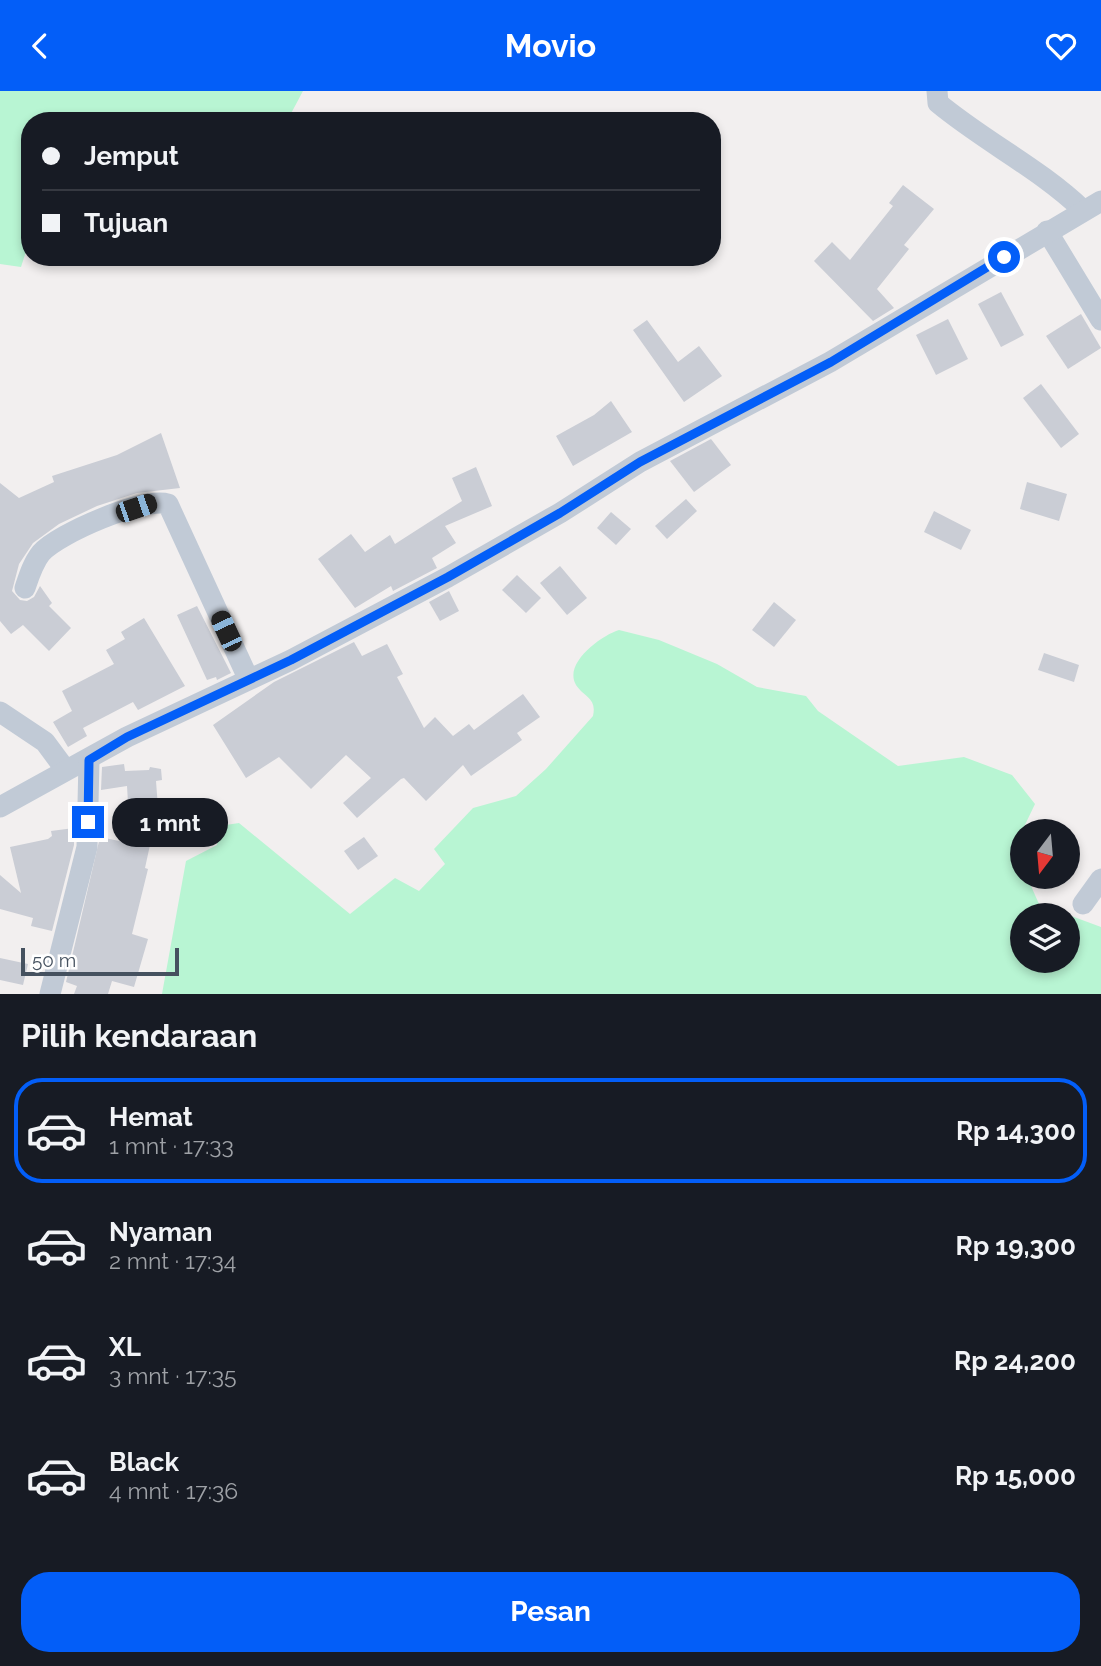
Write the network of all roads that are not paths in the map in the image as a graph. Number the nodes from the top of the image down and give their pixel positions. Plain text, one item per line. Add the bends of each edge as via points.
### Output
1 (937, 91) edge
2 (1092, 206) edge
3 (1047, 231) junction
4 (1101, 320) edge
5 (25, 588) dead end
6 (248, 678) junction
7 (0, 712) edge
8 (89, 760) junction
9 (65, 769) junction
10 (0, 807) edge
11 (1101, 879) edge
12 (1083, 904) dead end
13 (50, 994) edge

1 - 2 street via 939,103 961,122
2 - 3 street
3 - 4 street
3 - 6 street via 831,362 640,462 448,577
5 - 6 street via 33,565 53,543 155,501 168,504
6 - 8 street
7 - 9 street via 45,742
8 - 9 street
8 - 13 street via 87,847
9 - 10 street
11 - 12 street

